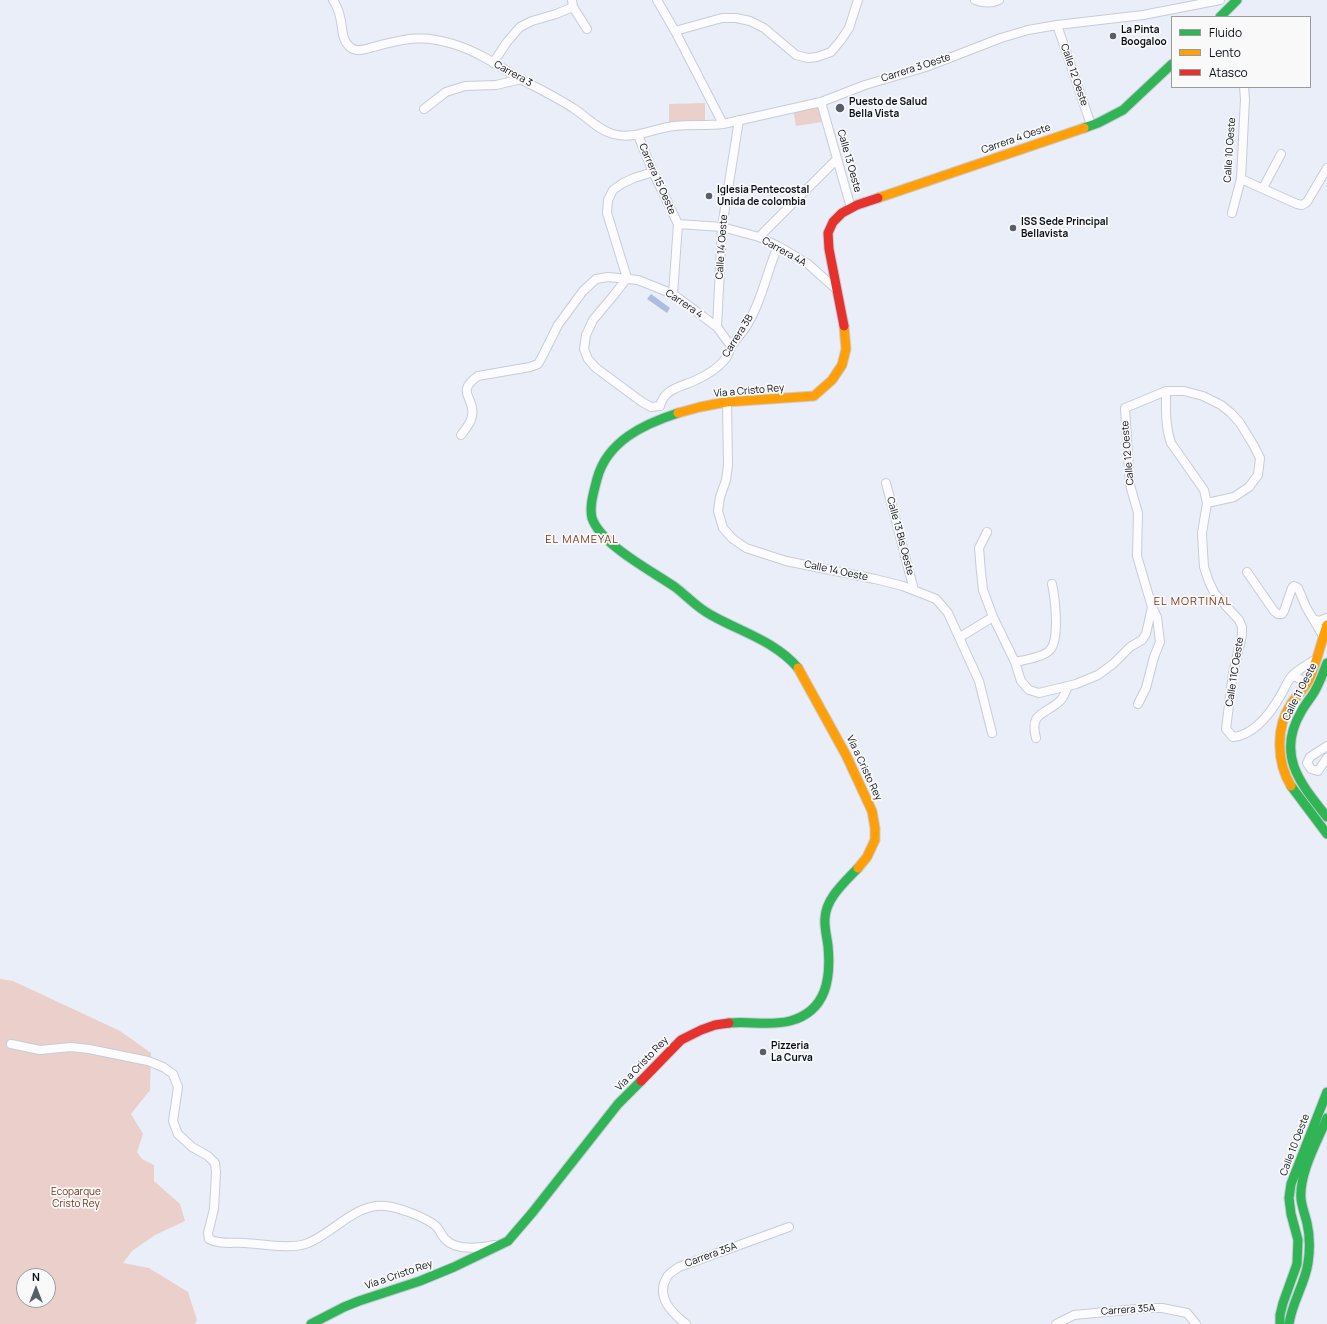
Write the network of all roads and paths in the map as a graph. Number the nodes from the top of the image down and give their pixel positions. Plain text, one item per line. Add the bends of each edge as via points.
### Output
1 (333, 0) edge
2 (657, 0) edge
3 (858, 0) edge
4 (975, 0) edge
5 (999, 0) edge
6 (1189, 0) edge
7 (1220, 0) edge
8 (1237, 0) edge
9 (572, 3) edge
10 (1168, 11) junction
11 (1221, 16) edge
12 (1057, 25) junction
13 (587, 29) dead end
14 (675, 31) junction
15 (493, 63) junction
16 (1171, 65) edge
17 (522, 79) junction
18 (1244, 88) edge
19 (821, 102) junction
20 (424, 108) dead end
21 (738, 120) junction
22 (723, 124) junction
23 (1091, 126) junction
24 (612, 134) joint
25 (638, 135) junction
26 (1281, 154) dead end
27 (837, 159) junction
28 (1327, 168) edge
29 (653, 172) junction
30 (1241, 179) junction
31 (1263, 188) junction
32 (851, 208) junction
33 (1232, 213) dead end
34 (678, 224) junction
35 (722, 227) junction
36 (759, 237) junction
37 (778, 246) junction
38 (627, 278) junction
39 (836, 289) junction
40 (673, 294) junction
41 (717, 327) junction
42 (731, 346) junction
43 (1166, 391) junction
44 (727, 402) junction
45 (660, 406) junction
46 (667, 418) junction
47 (461, 435) dead end
48 (886, 483) dead end
49 (1207, 503) junction
50 (987, 532) dead end
51 (1247, 572) dead end
52 (1052, 584) dead end
53 (914, 590) junction
54 (1152, 607) junction
55 (993, 617) junction
56 (1327, 618) edge
57 (1313, 619) junction
58 (1327, 625) edge
59 (1323, 636) junction
60 (960, 637) junction
61 (1316, 660) junction
62 (1015, 662) junction
63 (1327, 663) edge
64 (1291, 677) junction
65 (1068, 686) junction
66 (1304, 689) junction
67 (1138, 704) dead end
68 (992, 733) dead end
69 (1036, 738) dead end
70 (1327, 746) edge
71 (1327, 758) edge
72 (1327, 817) edge
73 (1327, 834) edge
74 (12, 1044) dead end
75 (1327, 1092) edge
76 (1327, 1118) edge
77 (789, 1227) dead end
78 (506, 1242) junction
79 (311, 1324) edge
80 (686, 1324) edge
81 (1056, 1324) edge
82 (1196, 1324) edge
83 (1280, 1324) edge
84 (1290, 1324) edge

1 - 15 street, Carrera 3 via 346,42 355,50 405,39 432,39 472,51
2 - 14 street
3 - 14 street via 849,28 841,40 830,52 817,57 796,55 764,28 736,18 722,18
4 - 5 street via 985,3
6 - 10 street
7 - 10 street, Carrera 3 Oeste
8 - 11 street
9 - 13 street
9 - 15 street via 556,14 520,27 506,42
10 - 12 street, Carrera 3 Oeste
12 - 19 street, Carrera 3 Oeste via 1001,38
12 - 23 street, Calle 12 Oeste
14 - 22 street
15 - 17 street, Carrera 3
16 - 23 street, Carrera 4 Oeste via 1123,110
17 - 20 street via 496,85 465,86 446,92
17 - 24 street, Carrera 3 via 554,96
18 - 30 street, Calle 10 Oeste
19 - 21 street, Carrera 3 Oeste
19 - 27 street, Calle 13 Oeste
21 - 22 street, Carrera 3 Oeste
21 - 35 street, Calle 14 Oeste
22 - 25 street, Carrera 3 Oeste via 669,126
23 - 32 street, Carrera 4 Oeste
24 - 25 street, Carrera 3 Oeste
25 - 29 street, Carrera 15 Oeste
26 - 31 street
27 - 32 street, Calle 13 Oeste
27 - 36 street
28 - 31 street via 1307,202 1302,205
29 - 34 street, Carrera 15 Oeste
29 - 38 street via 623,183 614,190 608,200 607,213
30 - 31 street
30 - 33 street, Calle 10 Oeste
32 - 39 street, Calle 13 Oeste via 831,225 828,233
34 - 35 street, Carrera 4A
34 - 40 street, Carrera 15 Oeste
35 - 36 street, Carrera 4A
35 - 41 street, Calle 14 Oeste
36 - 37 street, Carrera 4A
37 - 39 street, Carrera 4A via 808,264
37 - 42 street, Carrera 3B via 748,325
38 - 40 street, Carrera 4 via 646,282
38 - 45 street via 592,320 584,350 596,368 642,402 651,407
38 - 47 street, Carrera 4 via 596,279 583,291 558,325 538,364 478,376 471,381 466,391 472,416
39 - 44 street, Vía a Cristo Rey via 845,335 845,357 834,377 823,389 814,396 800,398
40 - 41 street, Carrera 4
41 - 42 street, Carrera 4
42 - 45 street, Carrera 3B via 726,358 713,371 675,388 666,394
43 - 49 street, Calle 11C Oeste via 1166,423 1171,443 1204,490
43 - 49 street via 1192,392 1221,405 1240,422 1260,458 1258,475 1249,487 1234,497
43 - 54 street, Calle 12 Oeste via 1124,408 1130,486 1138,514 1137,556
44 - 46 street, Vía a Cristo Rey
44 - 53 street, Calle 14 Oeste via 728,465 718,511 723,528 746,548 786,561 875,579
45 - 46 street
46 - 78 street, Vía a Cristo Rey via 636,431 621,441 610,453 601,467 595,489 592,517 596,527 621,550 678,589 702,610 764,640 795,662 837,736 869,803 875,821 875,842 867,857 832,898 826,910 829,972 822,999 814,1008 802,1017 780,1023 738,1022 704,1028 681,1040 610,1114 529,1217
48 - 53 street, Calle 13 Bis Oeste
49 - 64 street, Calle 11C Oeste via 1202,533 1204,567 1215,594 1239,620 1242,627 1226,729 1229,733 1240,736 1269,713
50 - 55 street via 979,548 980,563 984,590
51 - 57 street via 1278,614 1282,614 1292,588 1297,586
52 - 62 street via 1056,619 1054,643 1050,651 1042,655
53 - 60 street, Calle 14 Oeste via 936,599 948,613
54 - 65 street via 1146,634 1142,640 1098,675
54 - 67 street, Calle 12 Oeste via 1157,618 1160,642 1146,688
55 - 60 street
55 - 62 street
56 - 57 street
57 - 59 street
58 - 59 street, Calle 11 Oeste
59 - 61 street, Calle 11 Oeste
60 - 68 street, Calle 14 Oeste via 979,681
61 - 64 street via 1300,668
61 - 66 street, Calle 11 Oeste
62 - 65 street via 1021,680 1029,690 1039,693
63 - 72 street, Calle 11 Oeste via 1314,693 1294,725 1290,753 1304,788
64 - 66 street via 1301,680
65 - 69 street via 1061,700 1039,714 1035,720 1033,728
66 - 73 street, Calle 11 Oeste via 1290,706 1283,722 1280,736 1281,765 1294,794
70 - 71 street via 1310,757 1307,763 1311,769 1318,771
74 - 78 street via 40,1050 71,1047 89,1049 148,1061 173,1074 178,1087 174,1121 178,1134 215,1163 214,1209 208,1233 209,1239 216,1242 297,1247 309,1243 366,1208 385,1206 426,1219 437,1227 445,1240 460,1247 486,1247
75 - 83 street, Calle 10 Oeste via 1291,1184 1289,1198 1298,1240 1297,1264 1283,1303
76 - 84 street, Calle 10 Oeste via 1302,1185 1301,1198 1307,1224 1309,1253 1303,1280 1292,1306
77 - 80 street, Carrera 35A via 679,1267 667,1276 664,1298 676,1316
78 - 79 street, Vía a Cristo Rey via 420,1281 359,1300
81 - 82 street, Carrera 35A via 1074,1315 1162,1308 1187,1313

